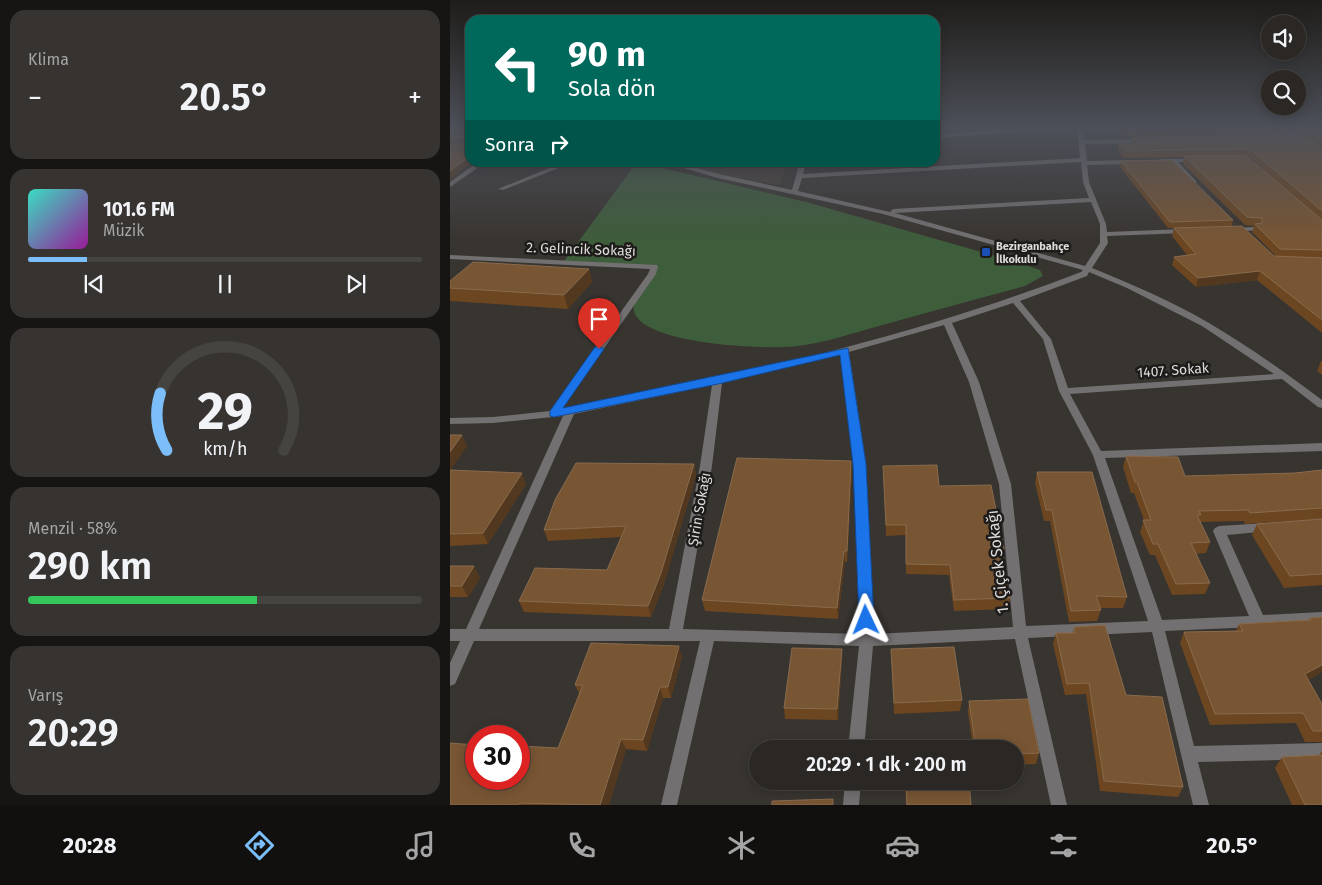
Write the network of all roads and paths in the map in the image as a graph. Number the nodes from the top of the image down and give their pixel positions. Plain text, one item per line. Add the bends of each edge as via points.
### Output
1 (1011, 166) edge
2 (1084, 166) edge
3 (1178, 166) edge
4 (476, 167) edge
5 (558, 167) edge
6 (685, 167) edge
7 (802, 167) edge
8 (799, 176) junction
9 (450, 185) edge
10 (1200, 188) edge
11 (500, 189) dead end
12 (795, 191) junction
13 (1093, 200) junction
14 (884, 212) junction
15 (1234, 223) edge
16 (1256, 229) edge
17 (1221, 230) edge
18 (1240, 230) junction
19 (1192, 231) edge
20 (1104, 234) junction
21 (1247, 236) edge
22 (450, 257) edge
23 (1087, 270) junction
24 (1015, 300) junction
25 (947, 322) junction
26 (844, 350) junction
27 (1284, 376) junction
28 (718, 380) junction
29 (1064, 392) junction
30 (1322, 405) edge
31 (570, 412) junction
32 (554, 413) junction
33 (450, 421) edge
34 (1322, 446) edge
35 (1098, 455) junction
36 (1275, 528) edge
37 (1322, 618) edge
38 (1259, 622) junction
39 (1157, 626) junction
40 (1020, 632) junction
41 (450, 635) edge
42 (708, 635) junction
43 (469, 636) junction
44 (675, 636) junction
45 (867, 640) junction
46 (450, 679) edge
47 (857, 740) edge
48 (1322, 751) edge
49 (1188, 754) junction
50 (852, 790) edge
51 (668, 805) edge
52 (851, 805) edge
53 (1060, 805) edge
54 (1202, 805) edge

1 - 8 street
2 - 13 street
3 - 10 street
4 - 9 street
5 - 11 street
6 - 12 street
7 - 8 street
8 - 12 street
12 - 14 street
13 - 14 street
13 - 20 street
14 - 23 street
15 - 18 street
16 - 18 street
17 - 18 street
18 - 21 street
19 - 20 street
20 - 23 street via 1104,243
22 - 32 street, 2. Gelincik Sokağı via 654,267
23 - 24 street via 1084,274
23 - 27 street via 1130,286 1205,324
24 - 25 street
24 - 29 street via 1047,339
25 - 26 street
25 - 40 street, 1. Çiçek Sokağı via 974,382 1005,484
26 - 28 street
26 - 45 street via 860,464
27 - 29 street, 1407. Sokak
27 - 30 street
28 - 31 street
28 - 44 street, Şirin Sokağı
29 - 35 street
31 - 32 street
31 - 43 street
32 - 33 street
34 - 35 street
35 - 39 street
36 - 38 street via 1218,531
37 - 38 street
38 - 39 street
39 - 40 street
39 - 49 street
40 - 45 street
40 - 53 street, 1. Çiçek Sokağı
41 - 43 street
42 - 44 street
42 - 45 street
42 - 51 street
43 - 44 street
43 - 46 street
45 - 47 street
48 - 49 street
49 - 54 street
50 - 52 street

